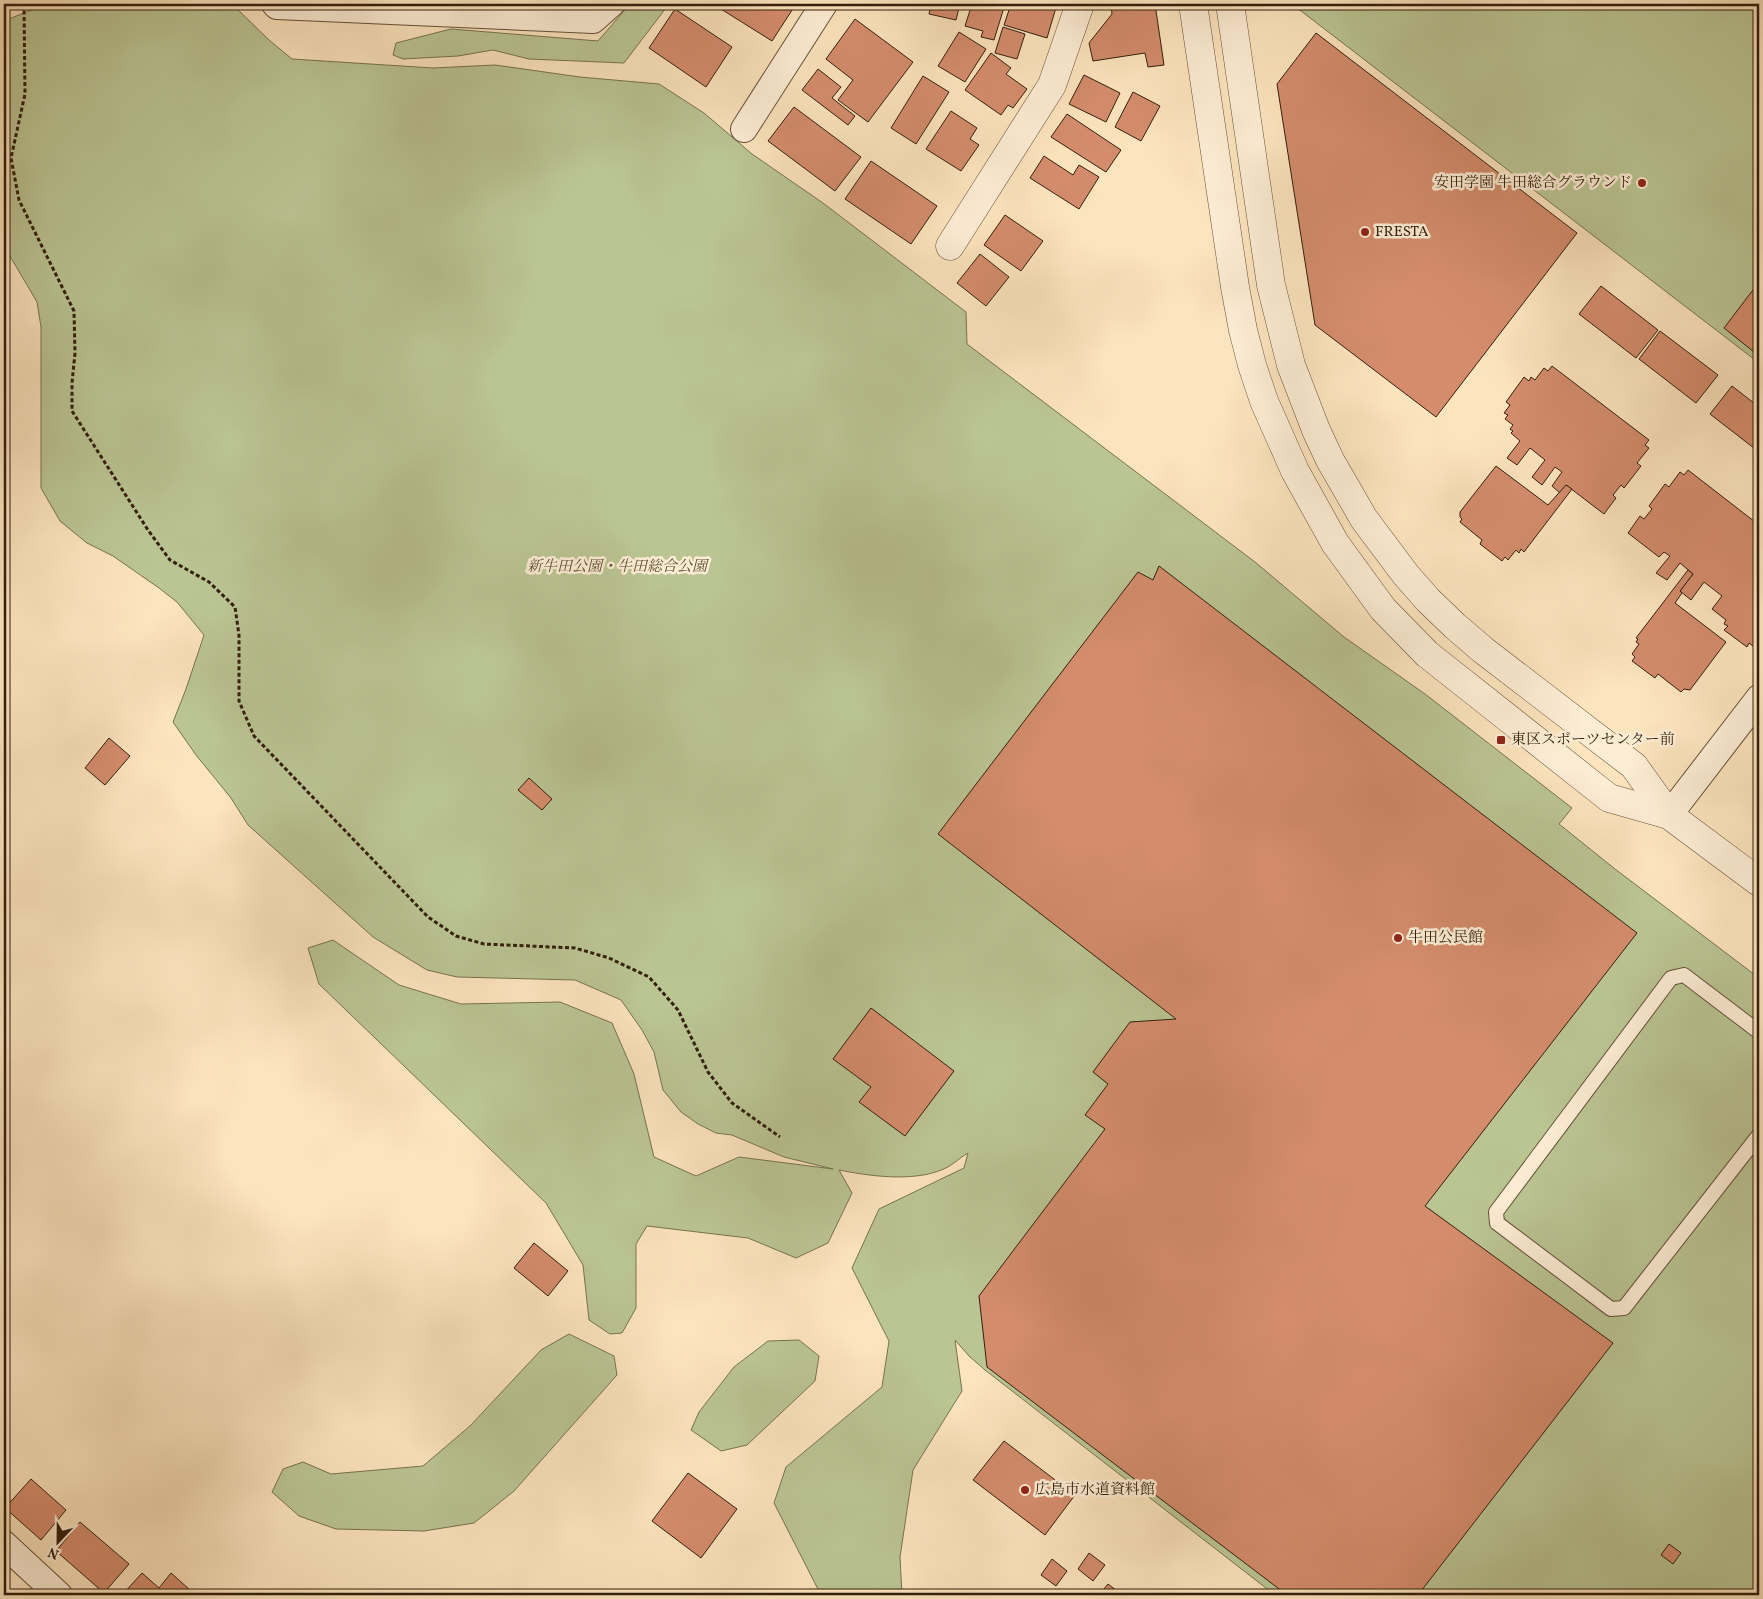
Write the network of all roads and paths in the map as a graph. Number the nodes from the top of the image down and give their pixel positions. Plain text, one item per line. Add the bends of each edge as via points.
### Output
1 (24, 4) edge
2 (275, 4) edge
3 (611, 4) edge
4 (824, 4) edge
5 (1080, 4) edge
6 (1193, 4) edge
7 (1230, 4) edge
8 (744, 129) dead end
9 (950, 246) dead end
10 (1759, 698) edge
11 (1669, 816) junction
12 (1759, 882) edge
13 (1759, 1032) edge
14 (1759, 1135) edge
15 (780, 1137) dead end
16 (4, 1544) edge
17 (59, 1595) edge

1 - 15 path via 25,94 11,158 19,200 74,311 72,411 170,560 209,582 235,607 239,635 239,701 254,736 428,917 456,936 484,944 575,948 608,958 649,977 678,1010 708,1072 732,1103
2 - 3 street via 593,20
4 - 8 street
5 - 9 street via 1052,85
6 - 11 street via 1234,288 1243,330 1264,401 1314,508 1383,609 1427,654 1609,798
7 - 11 street via 1279,321 1303,398 1334,467 1364,519 1428,600 1483,650 1634,766
10 - 11 street
11 - 12 street
13 - 14 lane via 1684,974 1671,978 1496,1212 1497,1223 1611,1309 1624,1308
16 - 17 street

